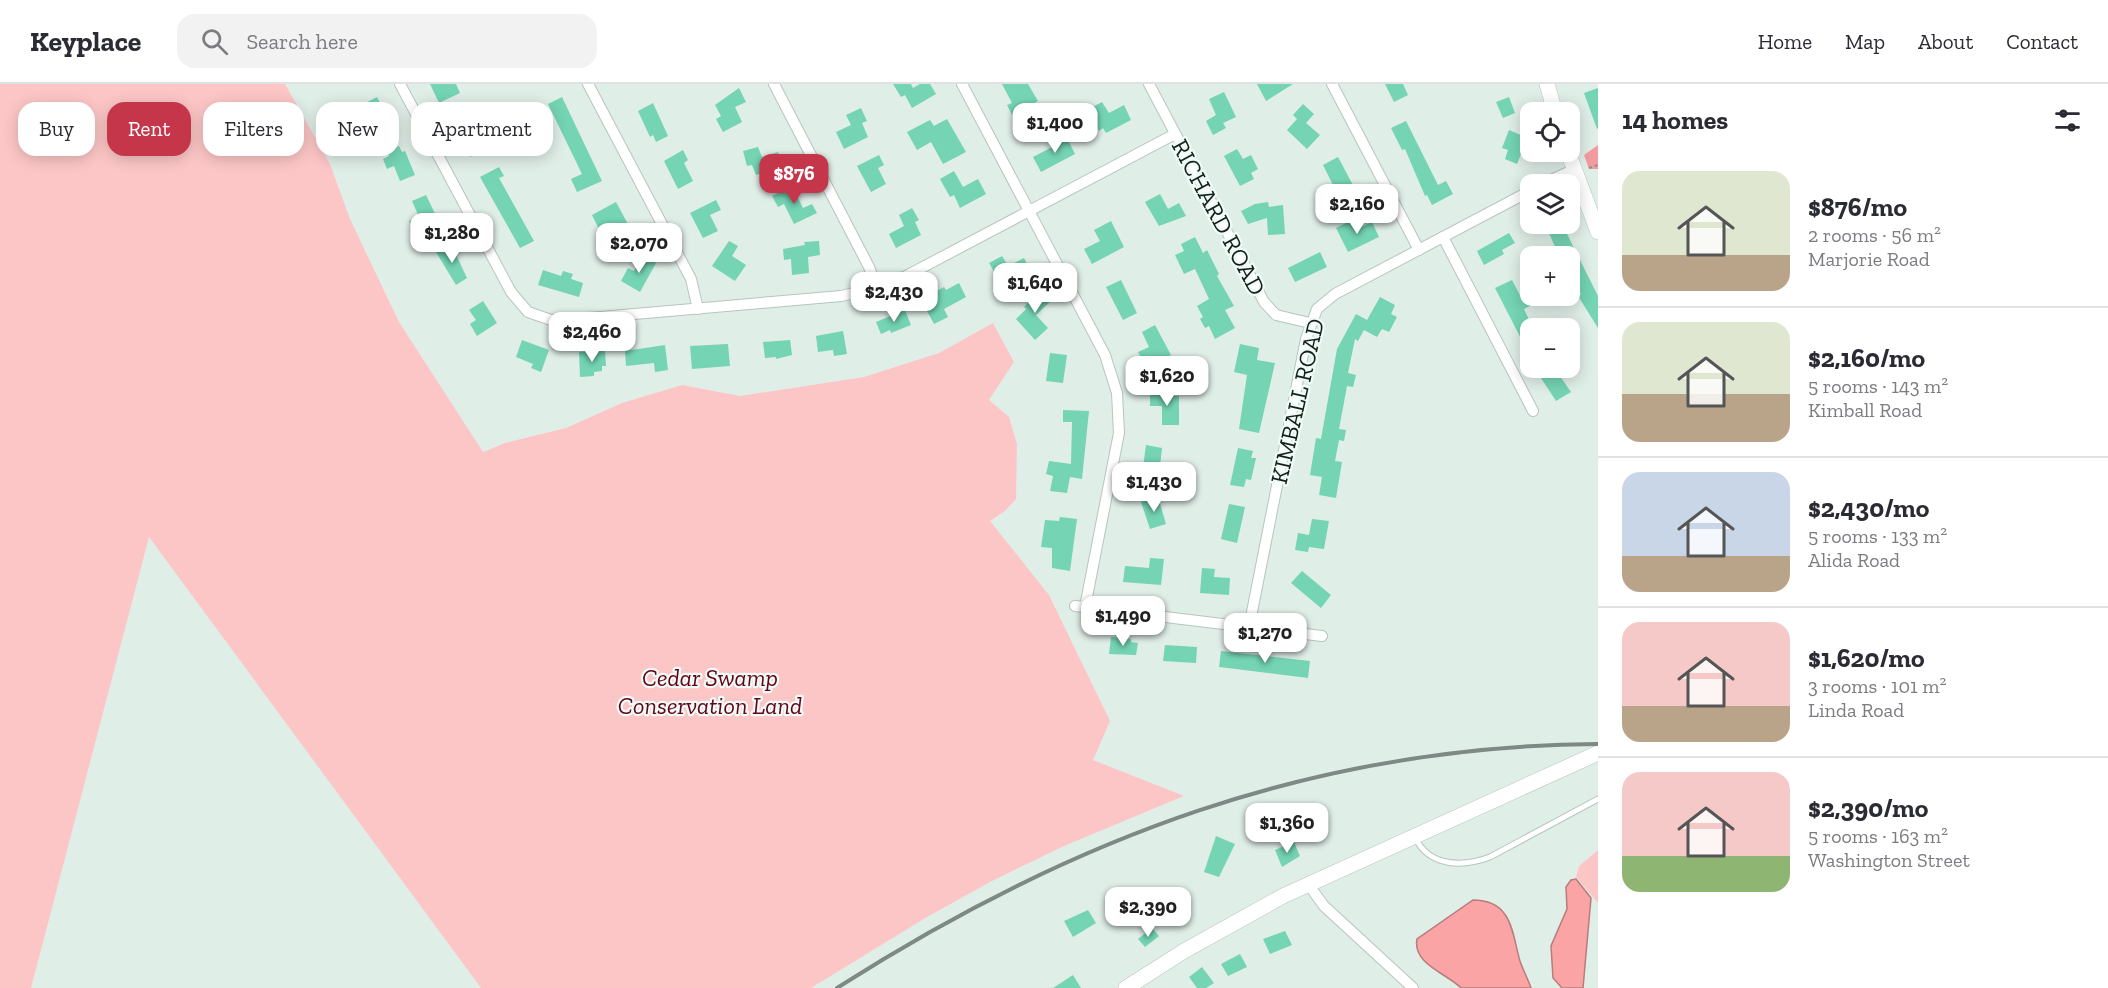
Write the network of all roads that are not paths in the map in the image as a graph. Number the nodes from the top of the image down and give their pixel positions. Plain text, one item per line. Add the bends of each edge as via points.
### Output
1 (400, 84) edge
2 (588, 84) edge
3 (774, 84) edge
4 (962, 84) edge
5 (1149, 84) edge
6 (1332, 84) edge
7 (1547, 84) edge
8 (1552, 102) edge
9 (1175, 135) junction
10 (1571, 162) edge
11 (1573, 170) junction
12 (1564, 174) edge
13 (1520, 196) edge
14 (1029, 212) junction
15 (1598, 232) edge
16 (1443, 237) junction
17 (1419, 250) junction
18 (877, 288) junction
19 (698, 309) junction
20 (1310, 323) junction
21 (1533, 411) dead end
22 (1250, 627) junction
23 (1322, 636) dead end
24 (1598, 753) edge
25 (1598, 799) edge
26 (1414, 836) junction
27 (1308, 884) junction
28 (1126, 988) edge
29 (1413, 988) edge

1 - 19 street via 511,292 528,312 562,321
2 - 19 street via 691,279
3 - 18 street
4 - 14 street
5 - 9 street, RICHARD ROAD
6 - 17 street
7 - 8 main road
9 - 14 street
9 - 20 street, RICHARD ROAD via 1267,307 1282,317
10 - 11 main road
11 - 12 street
11 - 15 main road
13 - 16 street, KIMBALL ROAD
14 - 18 street
14 - 22 street via 1104,355 1117,393 1118,443 1080,607
16 - 17 street, KIMBALL ROAD
16 - 21 street
17 - 20 street, KIMBALL ROAD via 1328,299
18 - 19 street via 850,295
20 - 22 street, KIMBALL ROAD
22 - 23 street
24 - 26 main road
25 - 26 lane via 1474,862 1444,862 1430,857
26 - 27 main road
27 - 28 main road via 1224,928
27 - 29 street via 1324,906

